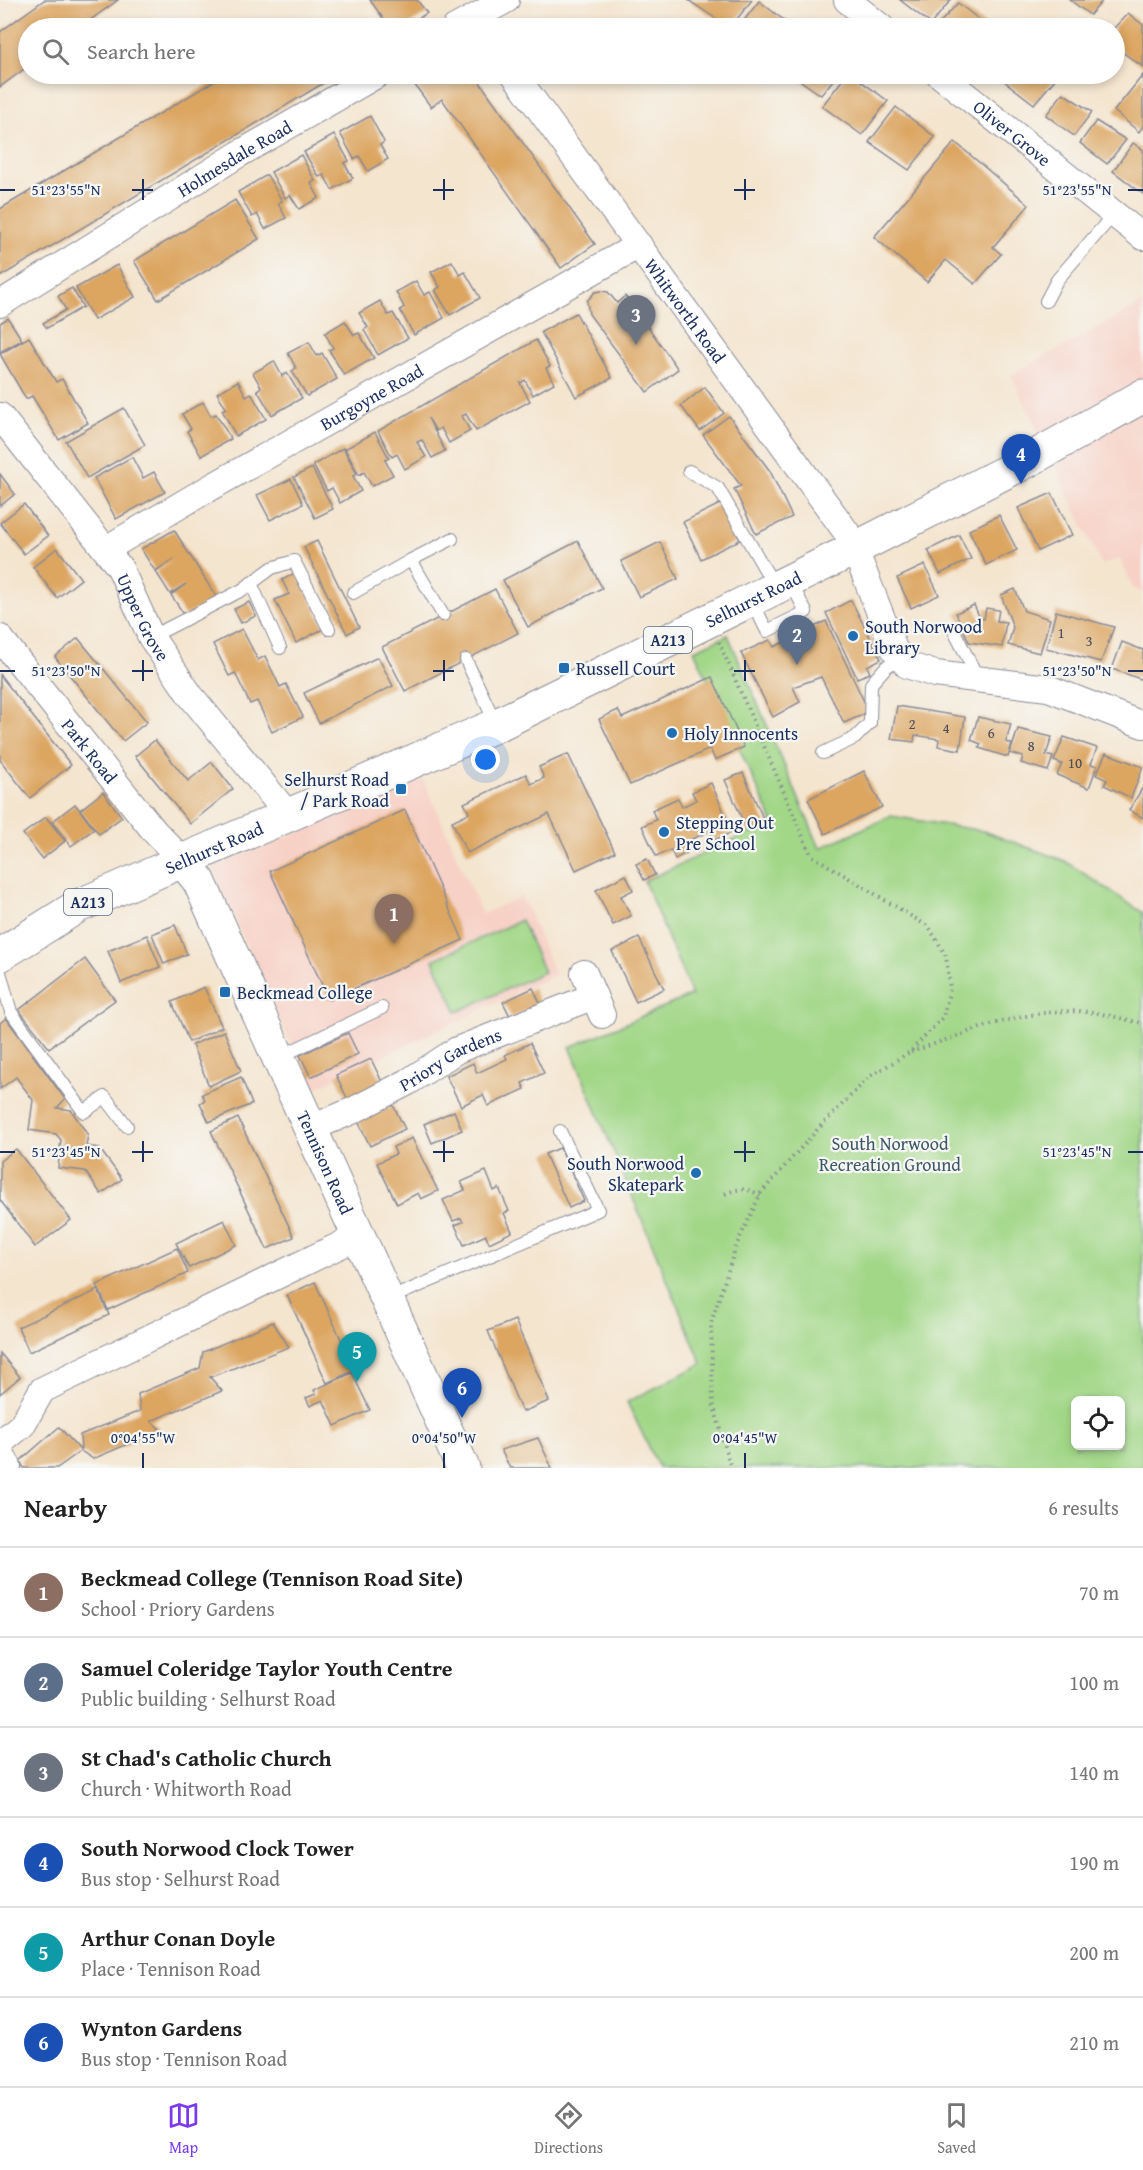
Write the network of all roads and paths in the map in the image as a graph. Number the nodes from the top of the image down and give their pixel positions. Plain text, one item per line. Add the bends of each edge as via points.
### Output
1 (506, 0) edge
2 (847, 0) edge
3 (469, 18) edge
4 (870, 18) edge
5 (361, 84) edge
6 (521, 84) edge
7 (952, 84) edge
8 (1114, 214) junction
9 (1143, 237) edge
10 (639, 245) junction
11 (1046, 302) dead end
12 (0, 304) edge
13 (1143, 396) edge
14 (0, 416) edge
15 (689, 471) dead end
16 (452, 540) dead end
17 (106, 549) junction
18 (854, 549) junction
19 (411, 560) junction
20 (251, 584) junction
21 (772, 589) junction
22 (353, 592) dead end
23 (443, 615) dead end
24 (710, 620) junction
25 (328, 629) dead end
26 (954, 633) dead end
27 (151, 637) junction
28 (0, 638) edge
29 (280, 648) dead end
30 (900, 657) junction
31 (466, 660) dead end
32 (978, 678) junction
33 (497, 725) junction
34 (1143, 725) edge
35 (823, 753) dead end
36 (289, 816) junction
37 (183, 861) junction
38 (0, 955) edge
39 (0, 972) edge
40 (584, 973) dead end
41 (382, 1008) dead end
42 (1143, 1023) edge
43 (910, 1052) junction
44 (277, 1058) junction
45 (127, 1126) dead end
46 (309, 1129) junction
47 (560, 1131) dead end
48 (725, 1194) dead end
49 (760, 1196) junction
50 (359, 1236) junction
51 (387, 1300) junction
52 (3, 1453) edge
53 (463, 1468) edge
54 (731, 1468) edge

1 - 3 street
2 - 4 street
5 - 12 street, Holmesdale Road via 239,154
6 - 10 street, Whitworth Road
7 - 8 street, Oliver Grove
8 - 9 street, Oliver Grove
8 - 11 lane via 1065,271
10 - 17 street, Burgoyne Road
10 - 18 street, Whitworth Road via 850,537
13 - 18 main road, Selhurst Road / A213 via 1027,461
14 - 17 street, Upper Grove
15 - 21 lane via 718,488
16 - 19 lane
17 - 27 street, Upper Grove via 126,579
18 - 21 main road, Selhurst Road / A213
18 - 30 street, Whitworth Road
19 - 22 lane
19 - 23 lane
20 - 25 lane via 272,568 294,561
20 - 27 lane
20 - 29 lane
21 - 24 main road, Selhurst Road / A213
24 - 33 main road, Selhurst Road / A213
24 - 43 path via 812,855 928,927 946,956 950,988 943,1017
26 - 32 lane
27 - 36 street, Upper Grove via 190,695
28 - 37 street, Park Road via 155,832
30 - 32 street via 908,665 935,674
30 - 35 lane via 871,684 870,723 855,738
31 - 33 lane
32 - 34 street via 1048,688
33 - 36 main road, Selhurst Road / A213
36 - 37 main road, Selhurst Road / A213
37 - 38 main road, Selhurst Road / A213 via 78,906
37 - 44 main road, Tennison Road via 199,881
39 - 45 lane via 12,1012 84,1112 105,1097
40 - 46 street, Priory Gardens via 598,1005 457,1050 408,1082
41 - 44 lane
42 - 43 path via 1089,1012 1043,1013
43 - 49 path via 869,1077
44 - 46 main road, Tennison Road
46 - 50 main road, Tennison Road
47 - 51 lane via 598,1210
48 - 49 path via 741,1189
49 - 54 path via 736,1246 711,1323 713,1403
50 - 51 main road, Tennison Road
50 - 52 street via 42,1390
51 - 53 main road, Tennison Road

